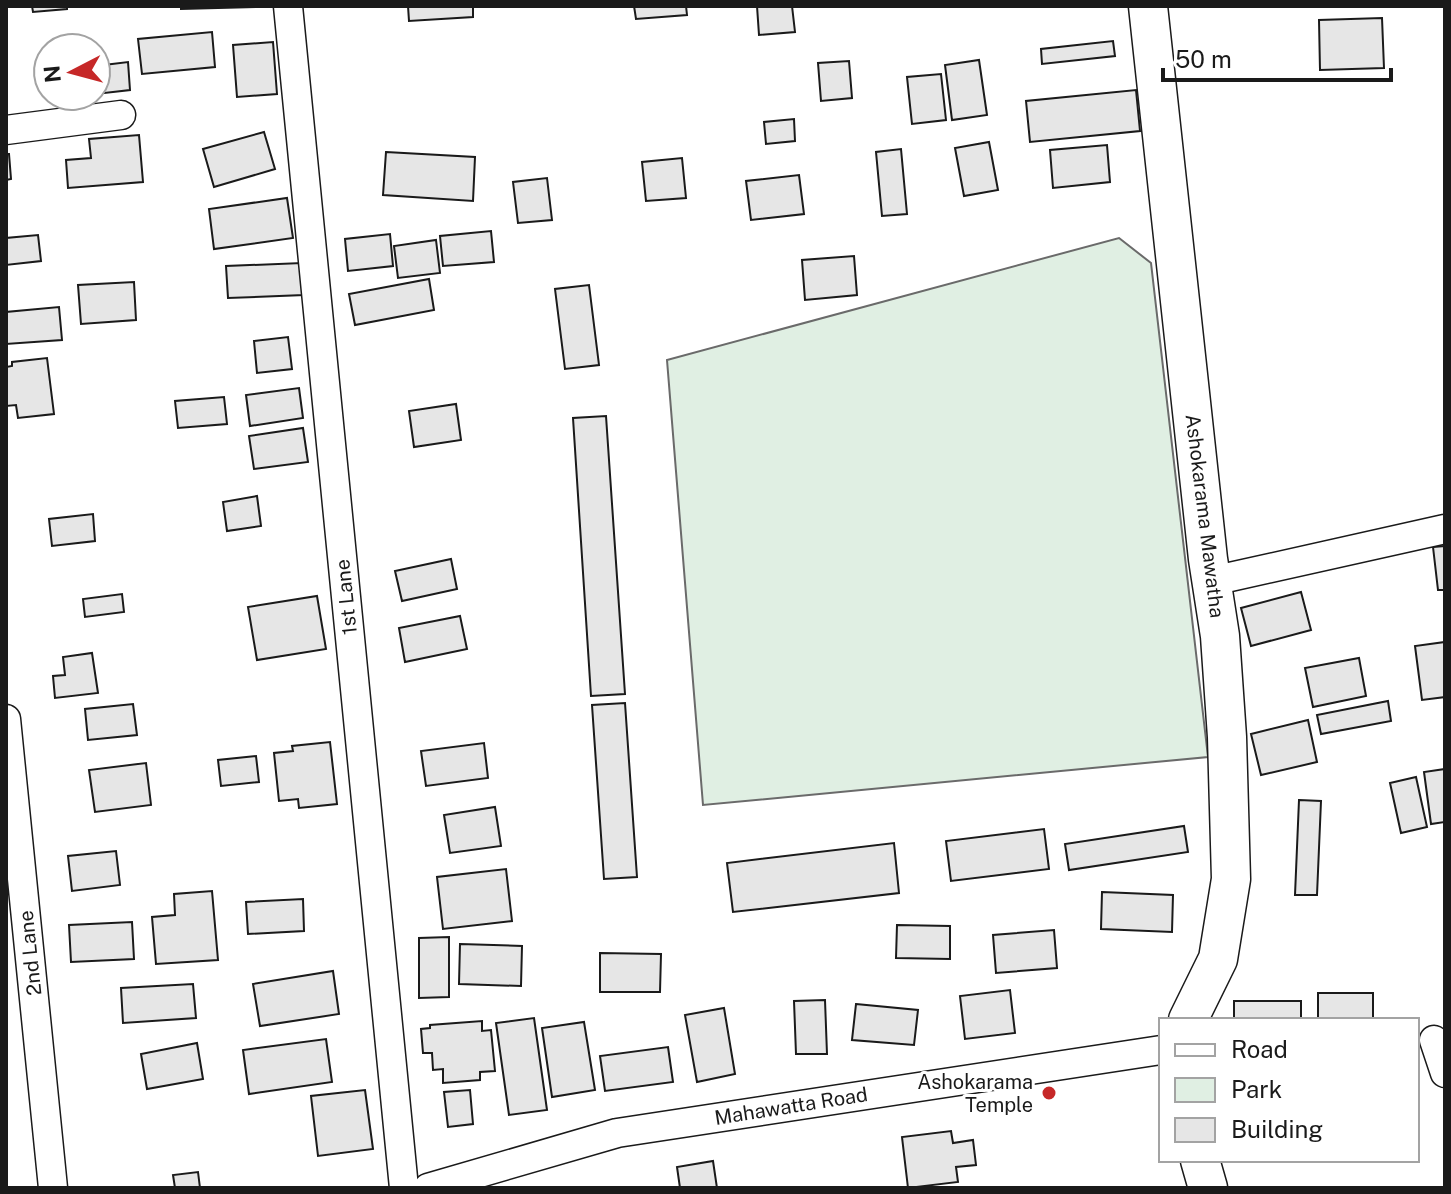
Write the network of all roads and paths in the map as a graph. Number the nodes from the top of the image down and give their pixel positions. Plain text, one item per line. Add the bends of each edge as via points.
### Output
1 (288, 6) edge
2 (1148, 6) edge
3 (121, 115) dead end
4 (6, 130) edge
5 (1445, 529) edge
6 (1212, 581) junction
7 (6, 719) edge
8 (1189, 1018) edge
9 (1434, 1040) dead end
10 (1159, 1050) edge
11 (1445, 1073) edge
12 (1201, 1162) edge
13 (53, 1188) edge
14 (404, 1188) edge
15 (428, 1188) edge
16 (1208, 1188) edge

1 - 14 street, 1st Lane
2 - 6 street, Ashokarama Mawatha
3 - 4 street
5 - 6 street
6 - 8 street, Ashokarama Mawatha via 1224,694 1231,879 1218,959
7 - 13 street, 2nd Lane
9 - 11 street
10 - 15 street, Mahawatta Road via 617,1133
12 - 16 street

